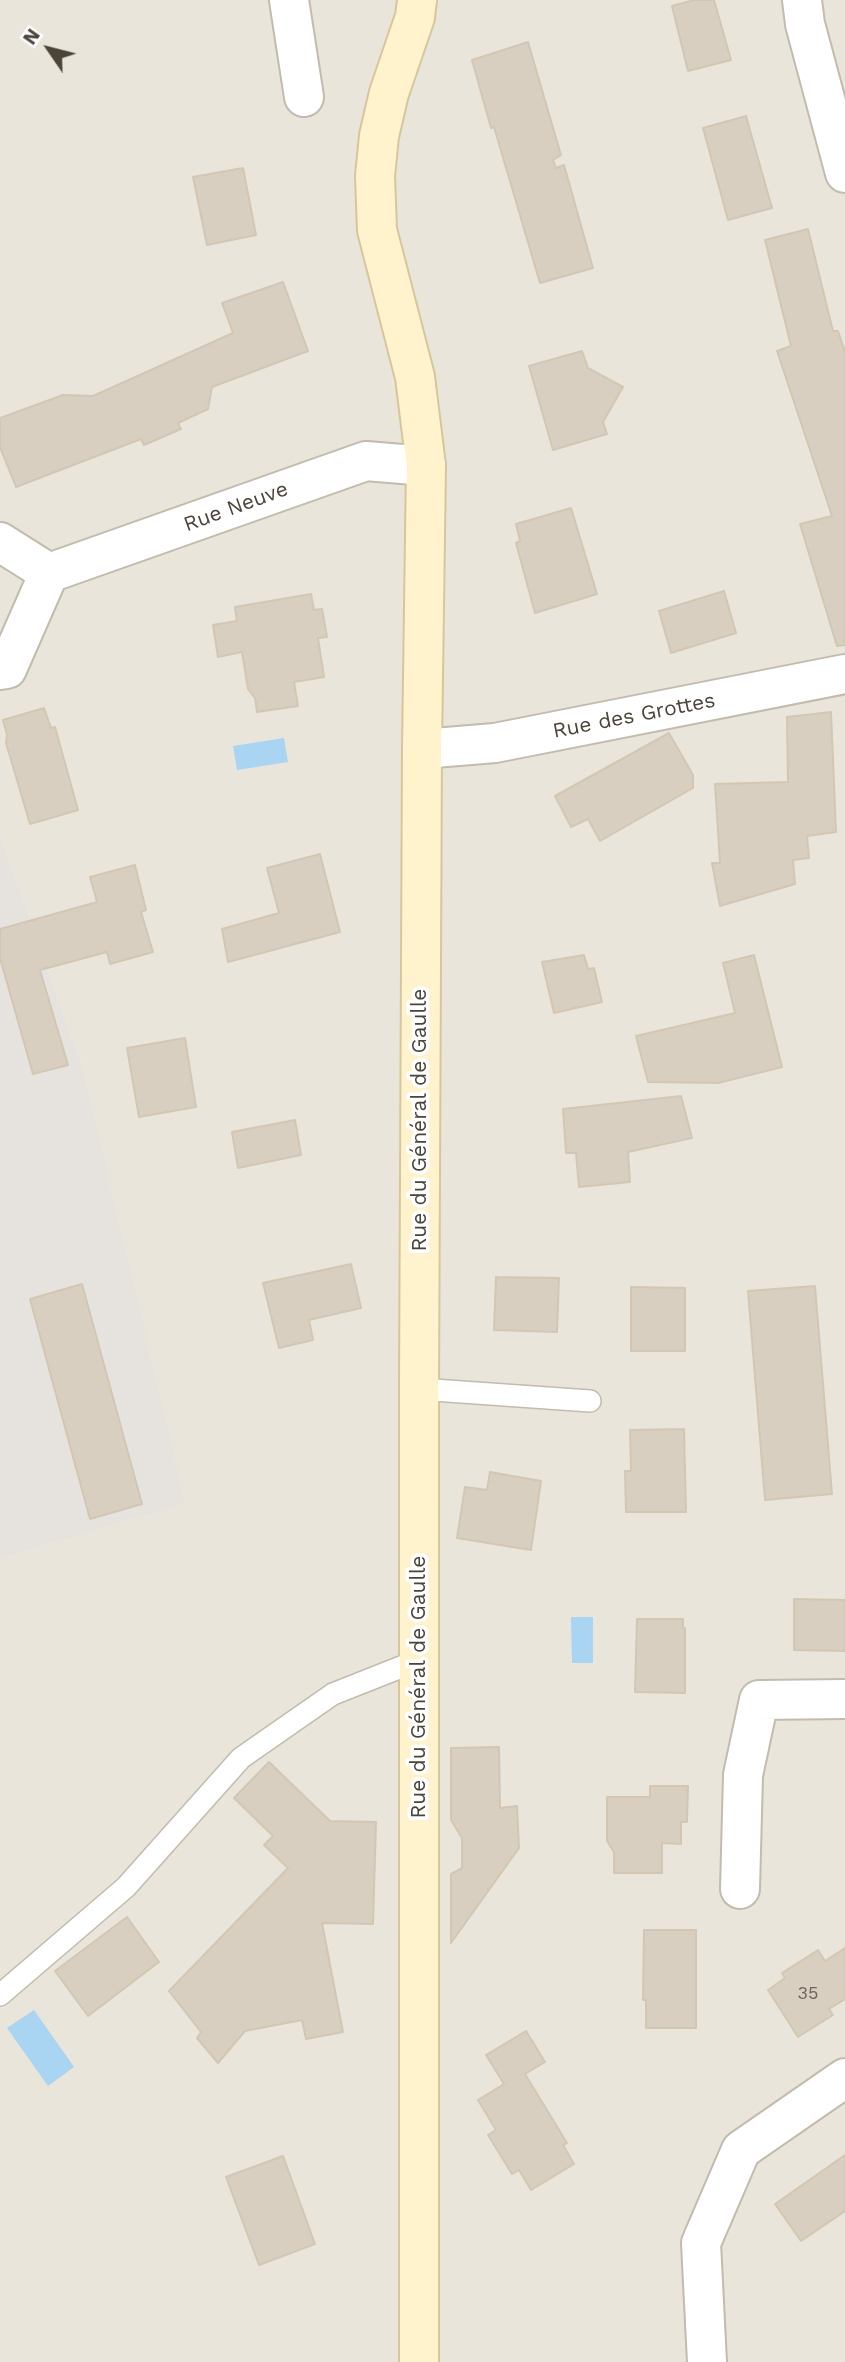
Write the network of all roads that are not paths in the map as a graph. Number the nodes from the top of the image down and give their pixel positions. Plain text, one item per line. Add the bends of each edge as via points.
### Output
1 (289, 0) edge
2 (417, 0) edge
3 (802, 0) edge
4 (304, 97) dead end
5 (845, 173) edge
6 (426, 466) junction
7 (0, 542) edge
8 (49, 573) junction
9 (0, 670) edge
10 (845, 674) edge
11 (422, 749) junction
12 (419, 1390) junction
13 (590, 1401) dead end
14 (419, 1660) junction
15 (845, 1699) edge
16 (740, 1889) dead end
17 (0, 1995) edge
18 (845, 2078) edge
19 (419, 2362) edge
20 (707, 2362) edge

1 - 4 street
2 - 6 main road, Rue du Général de Gaulle via 389,93 375,176 377,230 415,377
3 - 5 street via 804,24
6 - 8 street, Rue Neuve via 366,461
6 - 11 main road, Rue du Général de Gaulle
7 - 8 street
8 - 9 street via 7,669
10 - 11 street, Rue des Grottes via 495,743
11 - 12 main road, Rue du Général de Gaulle
12 - 13 lane
12 - 14 main road, Rue du Général de Gaulle
14 - 17 lane via 333,1694 242,1758 126,1887
14 - 19 main road, Rue du Général de Gaulle
15 - 16 street via 759,1700 743,1775
18 - 20 street via 741,2150 701,2243

